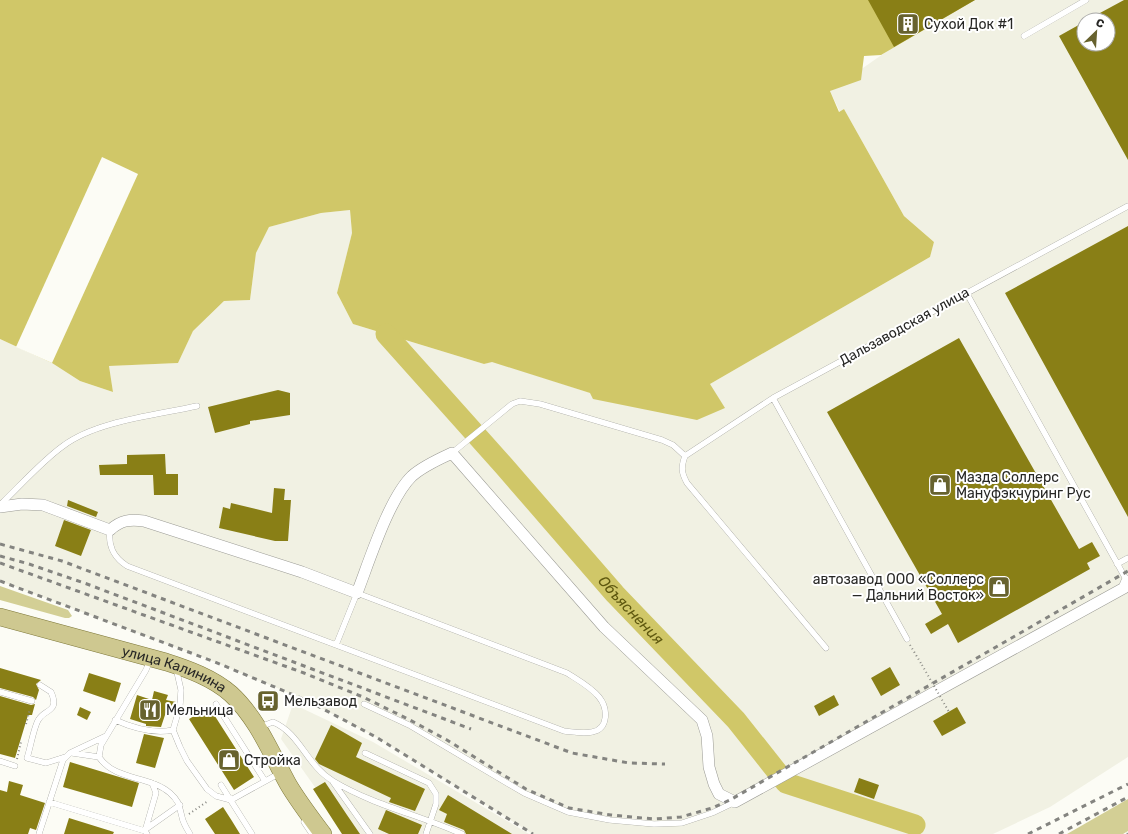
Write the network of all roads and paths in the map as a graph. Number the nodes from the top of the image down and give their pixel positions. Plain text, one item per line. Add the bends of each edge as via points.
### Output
1 (1086, 0) edge
2 (1024, 36) dead end
3 (1128, 206) edge
4 (966, 292) junction
5 (773, 398) junction
6 (197, 406) dead end
7 (452, 453) junction
8 (685, 456) junction
9 (0, 506) edge
10 (110, 530) junction
11 (1128, 558) edge
12 (1118, 564) junction
13 (1127, 581) joint
14 (356, 593) junction
15 (0, 617) edge
16 (907, 639) joint
17 (336, 645) junction
18 (826, 648) dead end
19 (151, 658) junction
20 (176, 665) junction
21 (40, 685) dead end
22 (0, 692) edge
23 (32, 701) dead end
24 (216, 704) dead end
25 (364, 704) dead end
26 (30, 709) dead end
27 (948, 712) dead end
28 (115, 720) junction
29 (26, 725) dead end
30 (258, 728) junction
31 (173, 730) junction
32 (107, 735) junction
33 (22, 738) dead end
34 (365, 753) dead end
35 (68, 755) junction
36 (99, 757) junction
37 (0, 761) edge
38 (15, 766) joint
39 (278, 776) junction
40 (332, 780) junction
41 (152, 782) junction
42 (265, 782) junction
43 (221, 785) dead end
44 (285, 792) dead end
45 (230, 800) junction
46 (49, 802) junction
47 (292, 802) dead end
48 (735, 802) junction
49 (180, 805) junction
50 (299, 814) dead end
51 (432, 821) junction
52 (145, 833) edge
53 (39, 834) edge
54 (190, 834) edge
55 (252, 834) edge
56 (314, 834) edge
57 (370, 834) edge
58 (426, 834) edge
59 (462, 834) edge

1 - 2 lane
3 - 4 lane, Дальзаводская улица
4 - 5 lane, Дальзаводская улица
4 - 12 lane
5 - 8 lane, Дальзаводская улица
5 - 16 lane
6 - 9 lane via 105,426 81,435 62,446
7 - 8 lane via 512,404 530,401 662,440 673,444
7 - 14 street via 412,476 398,493
7 - 48 street via 604,627 702,720 707,736 708,767 714,784 719,794
8 - 18 lane via 682,470 687,483
9 - 10 street via 43,504
10 - 14 street via 118,523 130,520 144,521 302,572
10 - 17 lane via 108,540 111,549 119,561 127,566
11 - 12 lane
12 - 13 lane
13 - 48 street via 1124,588
14 - 17 lane
14 - 17 lane via 567,673 600,698 607,713 604,724 594,732 564,731
15 - 19 main road, улица Калинина
16 - 27 path, bridge
19 - 20 main road, улица Калинина
19 - 28 lane
20 - 30 main road, улица Калинина via 209,679 231,694
20 - 31 lane via 180,706
21 - 35 lane via 51,692 54,704 39,718 28,758 46,763
22 - 23 lane
24 - 42 lane
25 - 48 lane via 409,724 524,793 568,812 618,821 682,823
26 - 29 path
28 - 31 lane via 135,728 161,732
28 - 32 lane
30 - 39 main road, улица Калинина
30 - 40 lane via 273,722 283,726 294,736 315,768
31 - 45 lane via 187,761 207,789 216,796
32 - 35 lane
32 - 36 lane via 100,745
33 - 38 path
34 - 51 lane via 429,783 436,794
35 - 36 lane
35 - 46 lane
36 - 41 lane via 115,771
37 - 38 lane
39 - 42 lane
39 - 56 main road, улица Калинина via 288,784
40 - 51 lane via 401,812
40 - 57 lane
41 - 49 lane via 169,792
41 - 52 lane via 156,793
42 - 45 lane
43 - 45 lane
44 - 47 lane
45 - 55 lane
46 - 52 lane
46 - 53 lane
49 - 52 lane
49 - 54 lane via 182,819
50 - 56 lane
51 - 58 lane
51 - 59 lane

